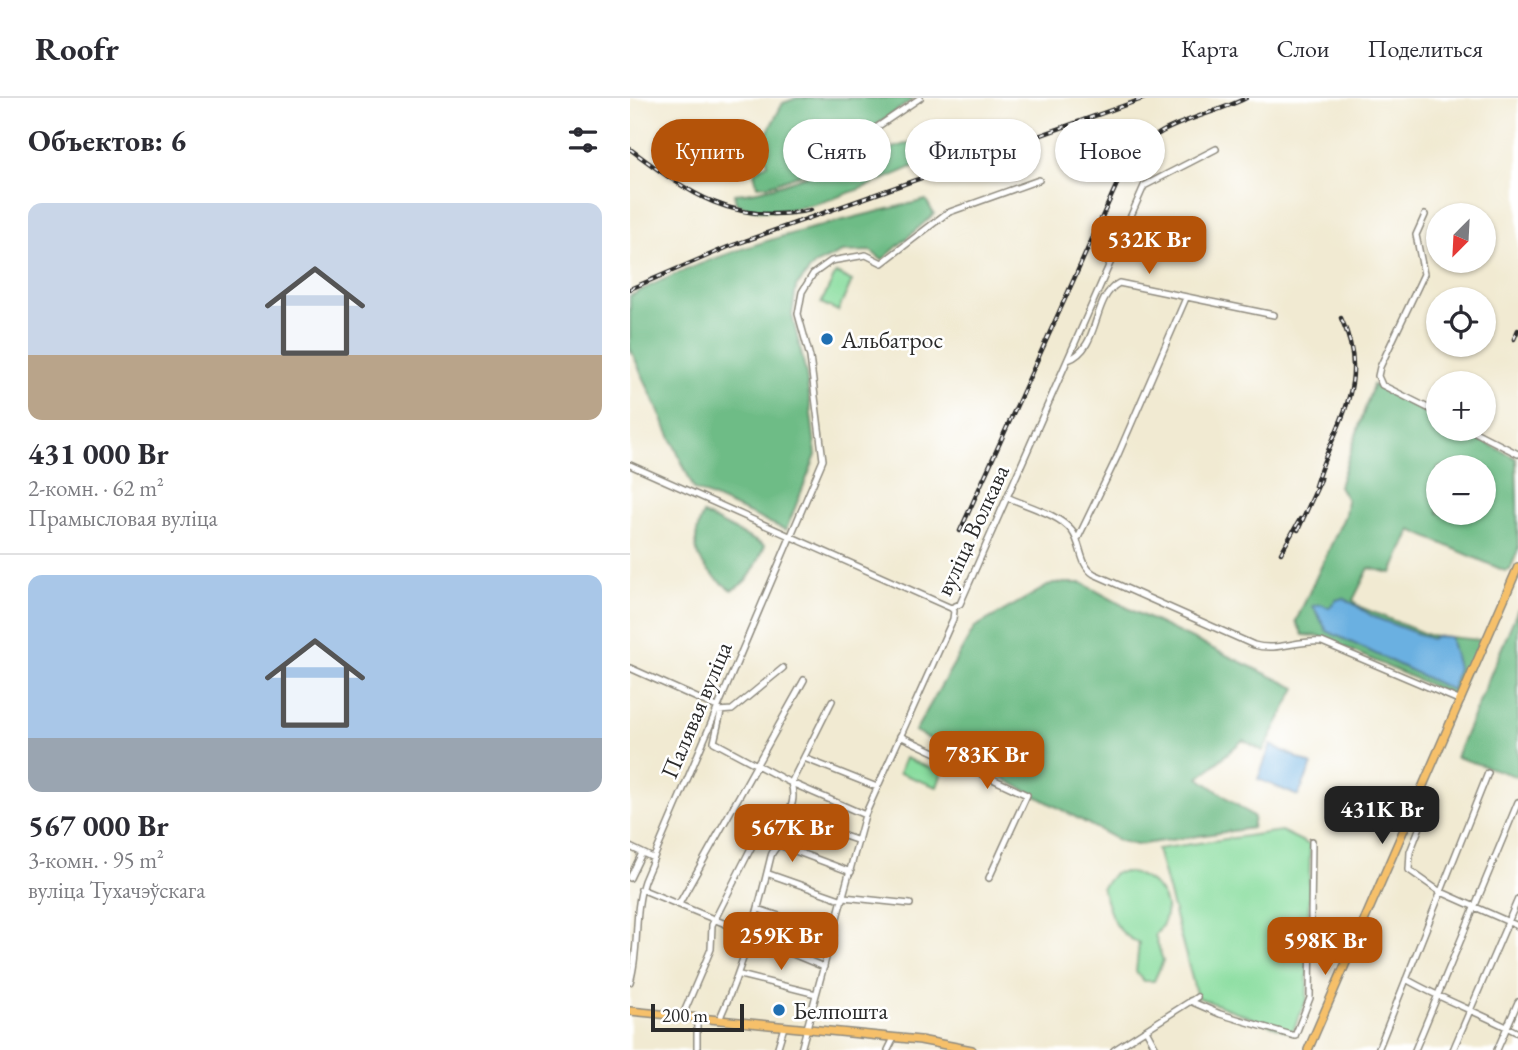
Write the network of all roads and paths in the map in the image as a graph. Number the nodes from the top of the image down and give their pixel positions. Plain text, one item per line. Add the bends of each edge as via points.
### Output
1 (920, 98) edge
2 (889, 119) edge
3 (1216, 149) dead end
4 (1033, 182) edge
5 (1425, 215) dead end
6 (1186, 298) junction
7 (1274, 315) dead end
8 (1068, 360) junction
9 (1426, 407) edge
10 (1493, 441) edge
11 (1518, 454) edge
12 (630, 465) edge
13 (1007, 497) junction
14 (790, 536) junction
15 (1077, 540) junction
16 (1518, 567) edge
17 (951, 608) junction
18 (630, 668) edge
19 (783, 668) dead end
20 (804, 680) dead end
21 (832, 701) dead end
22 (1461, 701) junction
23 (718, 710) junction
24 (900, 736) junction
25 (804, 758) junction
26 (756, 765) junction
27 (1488, 773) dead end
28 (791, 783) junction
29 (877, 787) junction
30 (1518, 802) edge
31 (1413, 811) junction
32 (865, 816) junction
33 (789, 817) junction
34 (746, 828) dead end
35 (859, 841) junction
36 (1312, 841) dead end
37 (779, 845) junction
38 (630, 847) edge
39 (751, 848) dead end
40 (642, 853) junction
41 (653, 858) junction
42 (850, 872) junction
43 (769, 874) junction
44 (989, 877) dead end
45 (630, 878) edge
46 (641, 889) junction
47 (1439, 891) junction
48 (843, 899) junction
49 (1518, 899) edge
50 (679, 904) junction
51 (909, 904) dead end
52 (1475, 907) junction
53 (758, 909) junction
54 (714, 919) junction
55 (1509, 922) junction
56 (1518, 926) edge
57 (834, 934) junction
58 (752, 936) junction
59 (824, 967) junction
60 (740, 975) junction
61 (1406, 979) junction
62 (630, 982) edge
63 (816, 994) junction
64 (1438, 996) junction
65 (1197, 997) dead end
66 (1190, 1001) junction
67 (1518, 1002) edge
68 (1471, 1009) junction
69 (630, 1011) edge
70 (682, 1017) junction
71 (697, 1018) junction
72 (719, 1020) junction
73 (784, 1027) junction
74 (1507, 1027) junction
75 (806, 1029) junction
76 (1146, 1030) junction
77 (1518, 1033) edge
78 (894, 1038) junction
79 (967, 1049) edge
80 (697, 1050) edge
81 (777, 1050) edge
82 (801, 1050) edge
83 (888, 1050) edge
84 (1114, 1050) edge
85 (1157, 1050) edge
86 (1308, 1050) edge
87 (1378, 1050) edge
88 (1415, 1050) edge
89 (1453, 1050) edge
90 (1497, 1050) edge

1 - 2 street
3 - 8 street, вуліца Волкава via 1144,186
4 - 14 street, Палявая вуліца via 947,213 881,262 866,255 831,261 806,283 797,314 810,357 823,460
5 - 9 street via 1416,235 1424,274 1378,376 1382,385
6 - 7 street
6 - 8 street via 1119,283 1110,290 1084,351
6 - 15 street
8 - 13 street, вуліца Волкава
10 - 11 street
12 - 14 street
13 - 15 street via 1062,522
13 - 17 street, вуліца Волкава via 960,604
14 - 17 street
14 - 23 street, Палявая вуліца
15 - 22 street via 1084,564 1094,575 1254,645 1269,649 1322,642
16 - 22 main road
17 - 24 street, вуліца Волкава via 953,619
18 - 23 street
19 - 23 street via 732,710
20 - 26 street
21 - 25 street
22 - 31 main road
23 - 26 street via 714,742
23 - 41 street, Палявая вуліца
24 - 29 street, вуліца Волкава
24 - 44 street via 1027,795
25 - 28 street
25 - 29 street
26 - 28 street
26 - 50 street
27 - 47 street
28 - 32 street
28 - 33 street via 795,795
29 - 32 street, вуліца Волкава
30 - 52 street
31 - 47 street via 1423,819 1410,852 1409,870
31 - 86 main road
32 - 35 street, вуліца Волкава
33 - 35 street
33 - 37 street via 783,823
34 - 37 street
35 - 42 street, вуліца Волкава
36 - 66 street via 1310,999 1295,1036
37 - 42 street
37 - 43 street via 771,853
38 - 40 street
39 - 54 street
40 - 41 street
40 - 45 street
41 - 46 street, Палявая вуліца
42 - 48 street, вуліца Волкава
43 - 48 street
43 - 53 street
46 - 50 street
46 - 62 street, Палявая вуліца
47 - 52 street
47 - 61 street
48 - 51 street
48 - 57 street, вуліца Волкава
49 - 55 street
50 - 54 street
52 - 55 street
52 - 64 street
53 - 57 street
53 - 58 street
54 - 58 street
54 - 70 street via 711,948
55 - 56 street
55 - 68 street
57 - 59 street, вуліца Волкава
58 - 59 street
58 - 60 street
59 - 63 street, вуліца Волкава
60 - 63 street
60 - 72 street
61 - 64 street
61 - 87 street
63 - 75 street, вуліца Волкава
64 - 68 street
64 - 88 street
65 - 66 street
66 - 76 street
67 - 74 street
68 - 74 street
68 - 89 street
69 - 70 main road
70 - 71 main road
71 - 72 main road
71 - 80 street
72 - 73 main road
73 - 75 main road
73 - 81 street
74 - 77 street
74 - 90 street
75 - 78 main road
75 - 82 street, вуліца Волкава
76 - 84 street
76 - 85 street
78 - 79 main road
78 - 83 street

